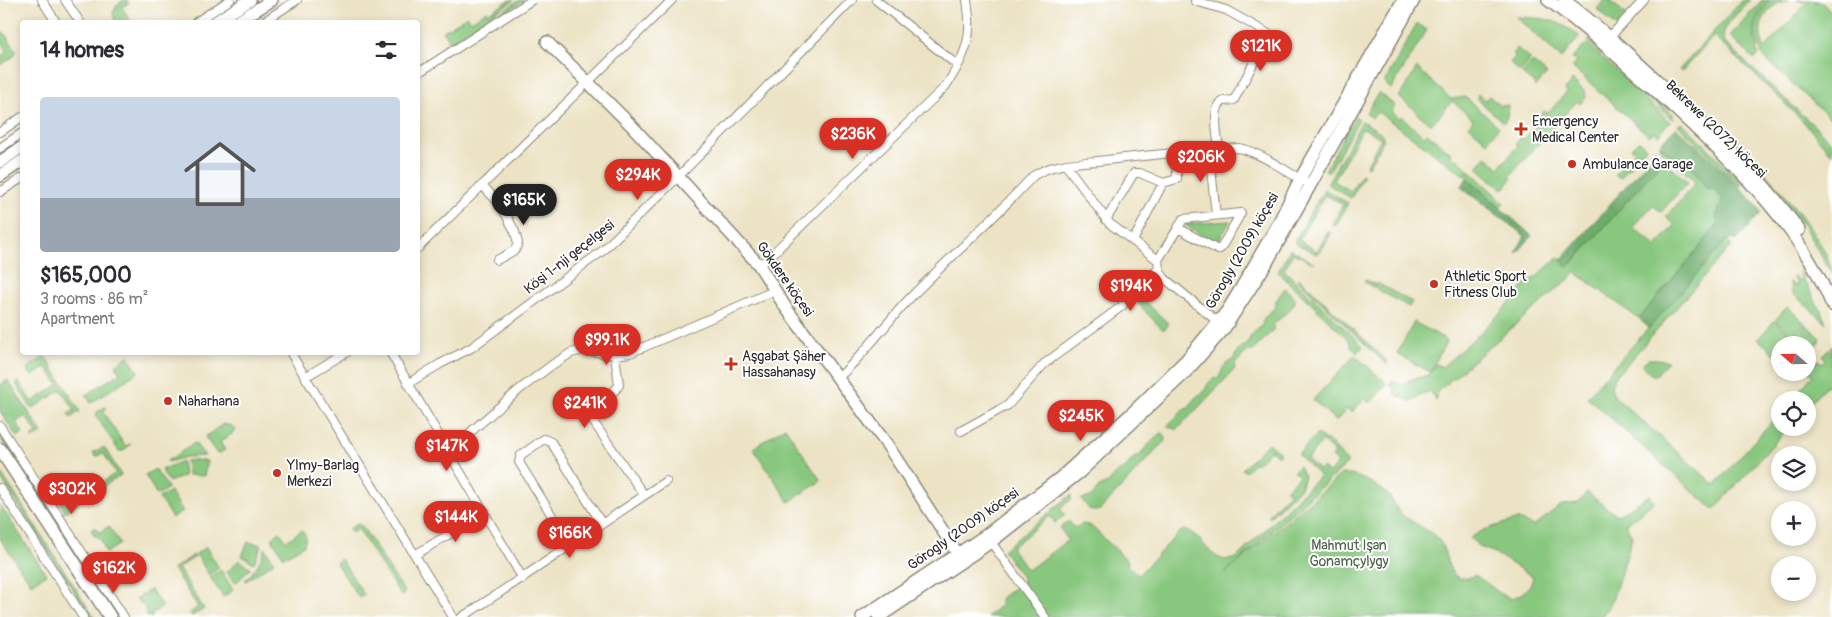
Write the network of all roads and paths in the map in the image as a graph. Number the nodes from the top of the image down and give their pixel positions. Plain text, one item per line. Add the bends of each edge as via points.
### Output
1 (42, 0) edge
2 (65, 0) edge
3 (230, 0) edge
4 (250, 0) edge
5 (272, 0) edge
6 (297, 0) edge
7 (532, 0) edge
8 (672, 0) edge
9 (852, 0) edge
10 (876, 0) edge
11 (967, 0) edge
12 (1403, 0) edge
13 (1414, 0) edge
14 (1548, 0) edge
15 (1564, 0) edge
16 (1644, 0) edge
17 (1195, 1) edge
18 (55, 20) edge
19 (79, 20) edge
20 (199, 20) edge
21 (219, 20) edge
22 (240, 20) edge
23 (266, 20) edge
24 (1608, 40) junction
25 (547, 42) dead end
26 (957, 65) junction
27 (420, 72) edge
28 (587, 81) junction
29 (20, 118) edge
30 (0, 132) edge
31 (20, 134) edge
32 (0, 148) edge
33 (20, 148) edge
34 (1219, 149) junction
35 (1210, 150) junction
36 (1176, 152) junction
37 (0, 162) edge
38 (20, 162) edge
39 (1066, 165) junction
40 (0, 176) edge
41 (679, 176) junction
42 (20, 179) edge
43 (1305, 182) junction
44 (1163, 183) junction
45 (482, 185) junction
46 (0, 192) edge
47 (1216, 215) junction
48 (1106, 220) junction
49 (1178, 228) junction
50 (1133, 240) junction
51 (420, 246) edge
52 (497, 260) dead end
53 (1158, 260) junction
54 (759, 264) junction
55 (1159, 269) junction
56 (1832, 286) edge
57 (776, 290) junction
58 (1832, 305) edge
59 (1218, 322) junction
60 (292, 355) edge
61 (342, 355) edge
62 (392, 355) edge
63 (615, 356) junction
64 (305, 377) junction
65 (838, 378) junction
66 (409, 383) junction
67 (0, 426) edge
68 (961, 431) dead end
69 (0, 449) edge
70 (447, 449) junction
71 (0, 464) edge
72 (666, 481) dead end
73 (0, 488) edge
74 (644, 495) junction
75 (485, 512) junction
76 (602, 524) junction
77 (991, 542) junction
78 (570, 545) junction
79 (415, 555) junction
80 (960, 558) junction
81 (523, 579) junction
82 (115, 613) edge
83 (83, 617) edge
84 (100, 617) edge
85 (124, 617) edge
86 (453, 617) edge
87 (462, 617) edge
88 (862, 617) edge
89 (880, 617) edge
90 (1045, 617) edge

1 - 18 street
2 - 19 street
3 - 20 street
4 - 21 main road
5 - 22 main road
6 - 23 street
7 - 27 street
8 - 28 street
9 - 41 street, Köşi 1-nji geçelgesi
10 - 26 street
11 - 26 street via 969,29
12 - 43 main road, Görogly (2009) köçesi
13 - 43 main road, Görogly (2009) köçesi
14 - 24 main road, Bekrewe (2072) köçesi
15 - 24 main road, Bekrewe (2072) köçesi
16 - 24 street
17 - 34 street via 1226,10 1269,34 1234,100 1223,101 1219,105 1216,116
24 - 56 main road, Bekrewe (2072) köçesi via 1712,131 1767,188 1802,234
24 - 58 main road, Bekrewe (2072) köçesi via 1760,194 1798,240
25 - 28 main road, Gökdere köçesi
26 - 54 street via 936,97
28 - 41 main road, Gökdere köçesi
28 - 45 street
29 - 30 street
31 - 32 street
33 - 37 main road
34 - 35 street
34 - 43 street via 1248,150
35 - 36 street
35 - 47 street
36 - 39 street
36 - 44 street via 1177,179
38 - 40 main road
39 - 48 street
39 - 65 street via 1041,170 1033,176 911,297
41 - 54 main road, Gökdere köçesi
41 - 66 street, Köşi 1-nji geçelgesi via 625,230 582,266 471,348
42 - 46 street
43 - 59 main road, Görogly (2009) köçesi
43 - 77 main road, Görogly (2009) köçesi via 1265,266 1207,349 1080,472
44 - 48 street via 1134,173
44 - 50 street
45 - 51 street
45 - 52 street via 504,210 518,243 515,250
47 - 49 street via 1183,220
47 - 49 street via 1241,213 1218,250
48 - 50 street
49 - 53 street
50 - 53 street
53 - 55 street
54 - 57 main road, Gökdere köçesi
55 - 59 street via 1164,278
55 - 68 street via 1132,291 1122,306 1044,364 1008,405
57 - 63 street via 644,348
57 - 65 main road, Gökdere köçesi
59 - 80 main road, Görogly (2009) köçesi via 1186,360 1132,413 1074,466
60 - 64 street
61 - 64 street
62 - 66 street
63 - 70 street via 583,350 571,353 520,389
63 - 74 street via 617,390 594,403 590,417
64 - 79 street
65 - 80 main road, Gökdere köçesi via 888,446
66 - 70 street
67 - 82 street
69 - 82 main road via 97,597
70 - 75 street
71 - 84 main road
72 - 74 street
73 - 83 street
74 - 76 street
75 - 79 street
75 - 81 street
76 - 78 street
76 - 78 street via 551,442 544,439 521,455 518,462
77 - 80 main road, Görogly (2009) köçesi
77 - 90 street
78 - 81 street
79 - 86 street
80 - 88 main road, Görogly (2009) köçesi
80 - 89 main road, Görogly (2009) köçesi
81 - 87 street
82 - 85 street

